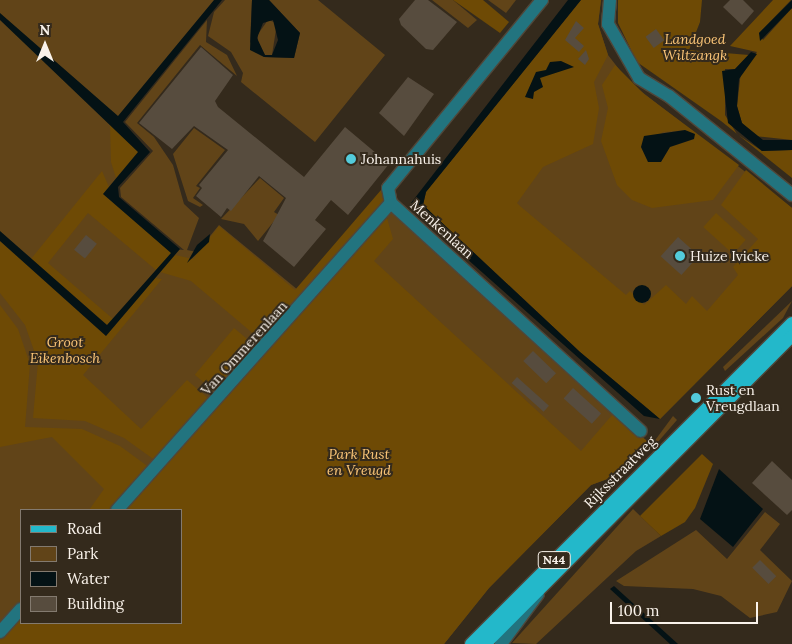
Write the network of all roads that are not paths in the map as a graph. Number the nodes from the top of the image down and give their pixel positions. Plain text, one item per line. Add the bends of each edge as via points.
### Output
1 (542, 0) edge
2 (610, 0) edge
3 (792, 195) edge
4 (391, 203) junction
5 (790, 327) edge
6 (641, 431) dead end
7 (118, 509) edge
8 (548, 579) junction
9 (20, 611) edge
10 (0, 632) edge
11 (471, 644) edge
12 (485, 644) edge
13 (501, 644) edge

1 - 4 street, Menkenlaan via 388,188
2 - 3 street via 608,24 639,78 669,96
4 - 6 street, Menkenlaan
4 - 7 street, Van Ommerenlaan
5 - 8 main road, Rijksstraatweg / N44
5 - 11 main road, Rijksstraatweg / N44
8 - 12 main road, Rijksstraatweg / N44
8 - 13 street, Rijksstraatweg / N44
9 - 10 street

